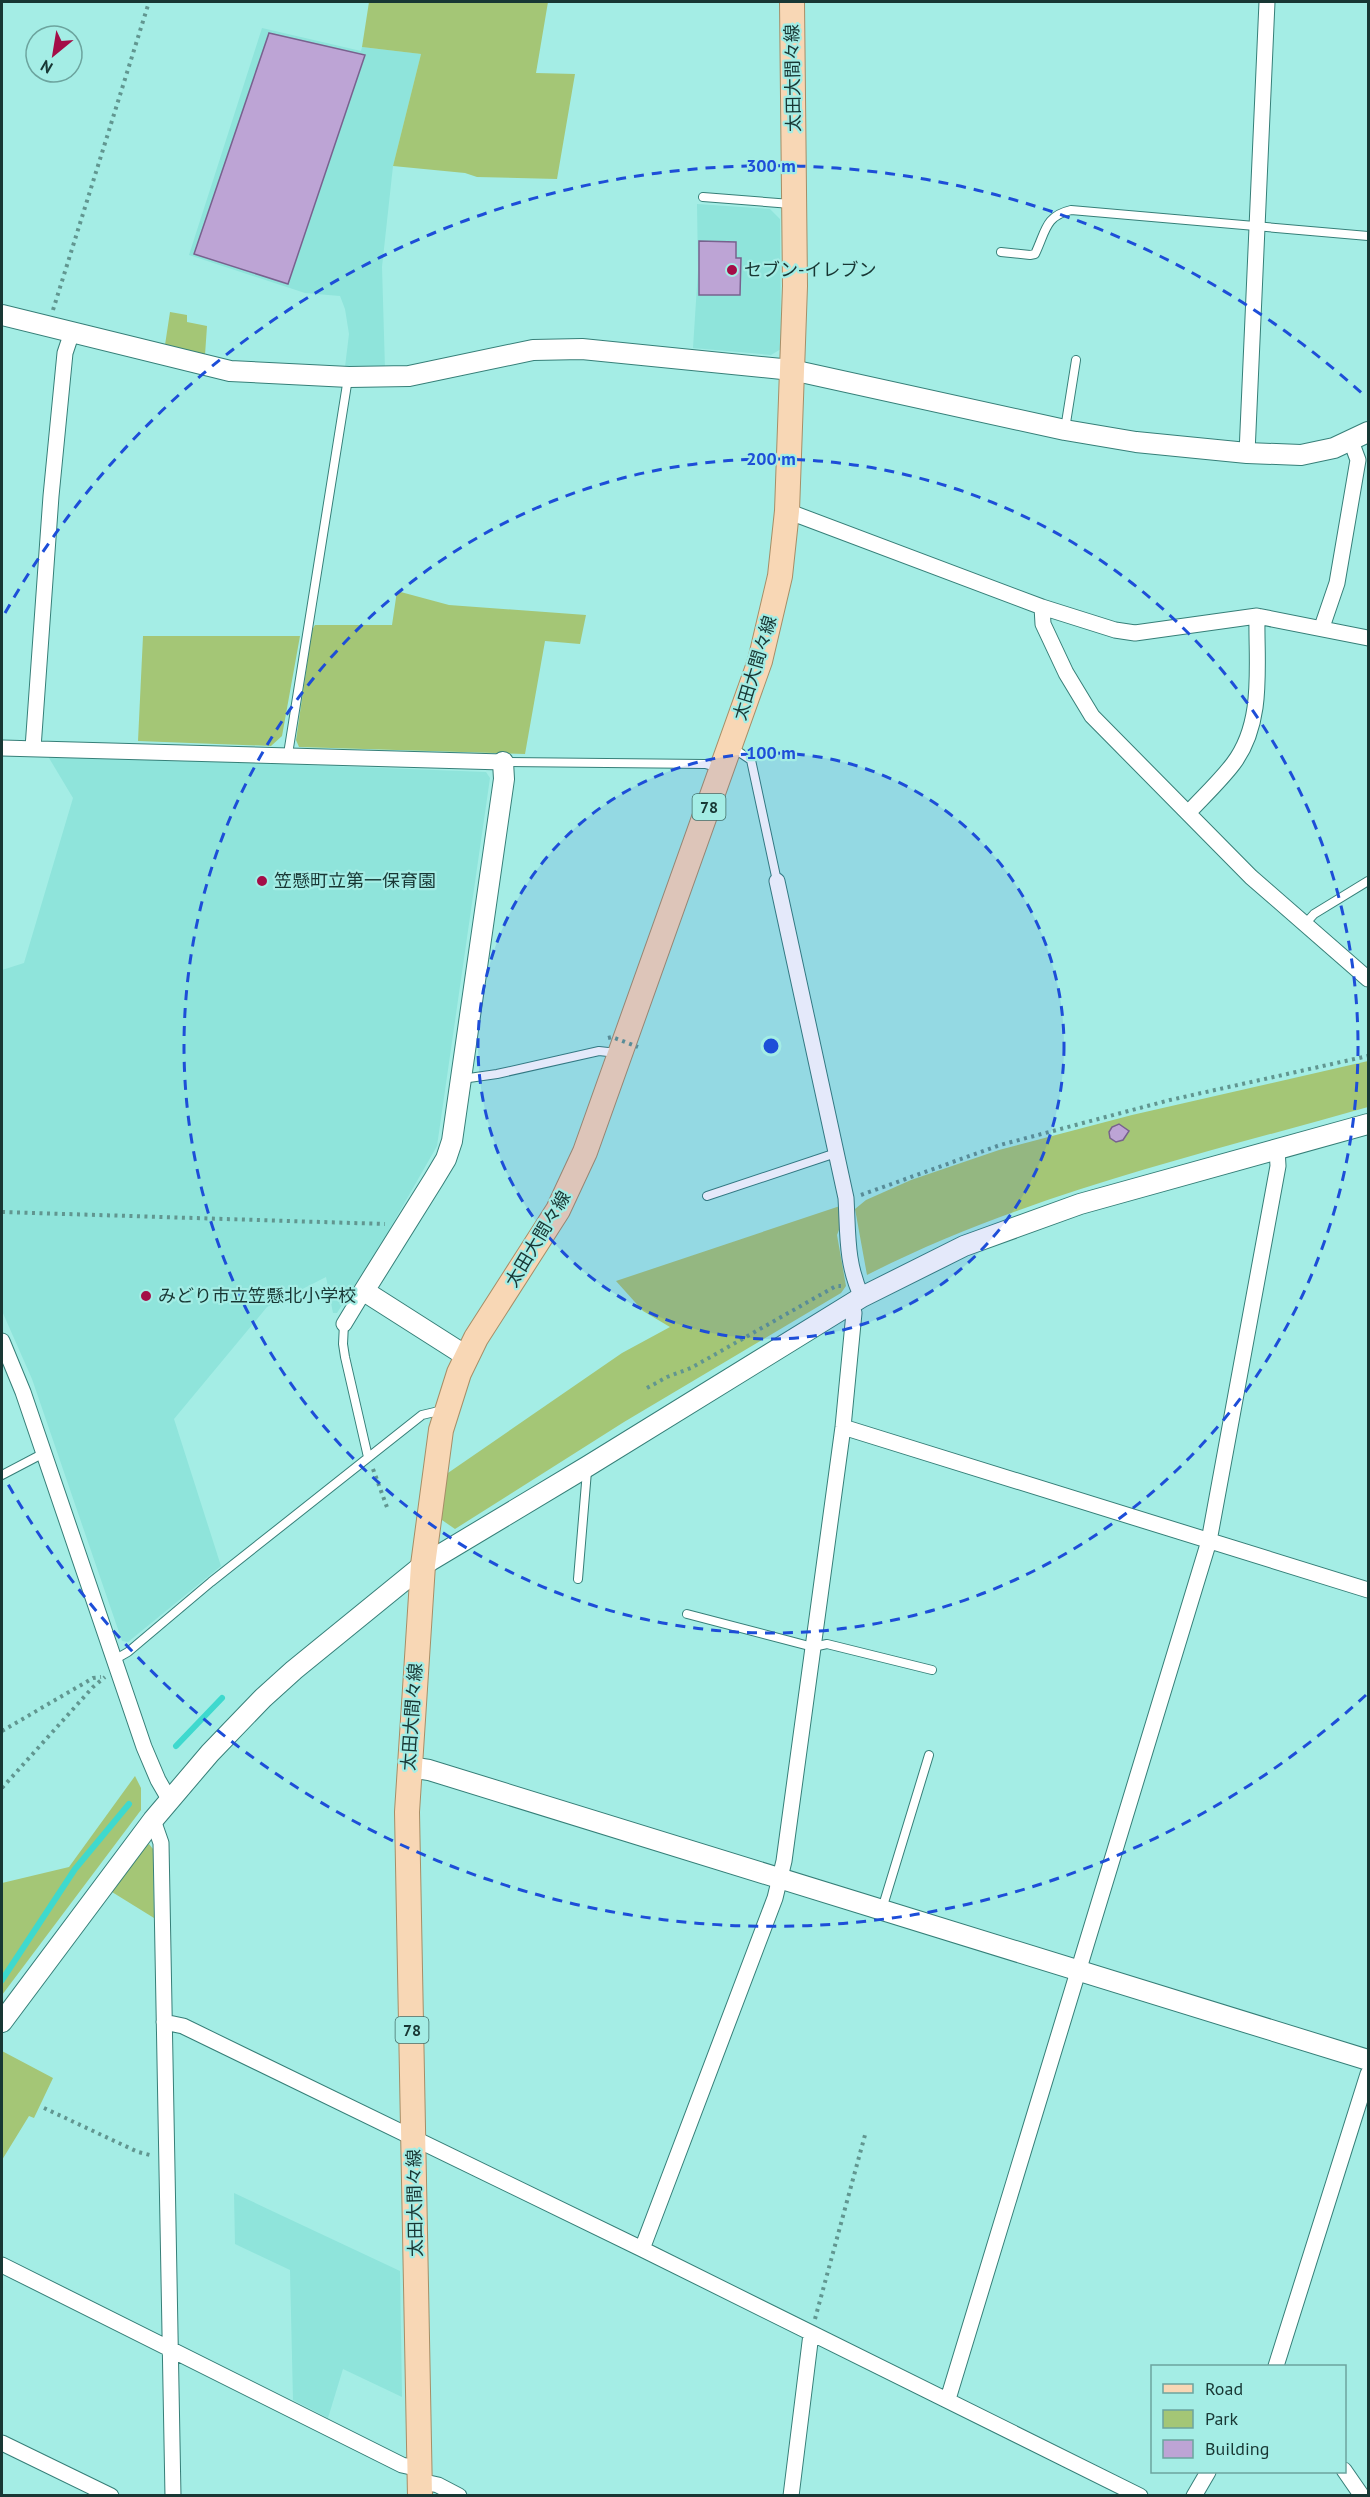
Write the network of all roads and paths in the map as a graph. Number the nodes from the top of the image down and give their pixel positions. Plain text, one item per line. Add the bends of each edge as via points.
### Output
1 (149, 2) edge
2 (792, 2) edge
3 (1267, 2) edge
4 (703, 197) dead end
5 (794, 204) junction
6 (1258, 228) junction
7 (1368, 236) edge
8 (1001, 252) dead end
9 (2, 315) edge
10 (48, 327) junction
11 (72, 332) junction
12 (1076, 360) dead end
13 (792, 370) junction
14 (349, 377) junction
15 (1065, 430) junction
16 (1360, 436) edge
17 (1247, 453) junction
18 (787, 512) junction
19 (1042, 607) junction
20 (1257, 616) junction
21 (1322, 627) junction
22 (1368, 638) edge
23 (2, 748) edge
24 (33, 748) junction
25 (288, 754) junction
26 (726, 758) junction
27 (503, 762) junction
28 (1189, 812) junction
29 (777, 881) joint
30 (1368, 881) edge
31 (1305, 924) junction
32 (1368, 980) edge
33 (622, 1046) junction
34 (1368, 1056) edge
35 (462, 1079) junction
36 (1368, 1124) edge
37 (1277, 1149) junction
38 (837, 1153) junction
39 (707, 1196) dead end
40 (846, 1198) junction
41 (2, 1212) edge
42 (392, 1219) dead end
43 (364, 1292) junction
44 (853, 1298) junction
45 (344, 1324) joint
46 (2, 1341) edge
47 (466, 1356) junction
48 (647, 1388) dead end
49 (446, 1410) junction
50 (843, 1427) junction
51 (44, 1453) junction
52 (368, 1457) junction
53 (588, 1466) junction
54 (2, 1474) edge
55 (388, 1510) dead end
56 (1209, 1541) junction
57 (423, 1564) junction
58 (578, 1579) dead end
59 (1368, 1590) edge
60 (687, 1614) dead end
61 (813, 1647) junction
62 (116, 1666) junction
63 (932, 1670) dead end
64 (101, 1677) junction
65 (2, 1731) edge
66 (929, 1755) dead end
67 (409, 1767) junction
68 (2, 1788) edge
69 (169, 1799) junction
70 (153, 1820) junction
71 (780, 1878) junction
72 (882, 1910) junction
73 (1079, 1972) junction
74 (2, 2022) edge
75 (165, 2022) junction
76 (1368, 2060) edge
77 (1368, 2074) edge
78 (44, 2108) dead end
79 (866, 2135) dead end
80 (414, 2139) junction
81 (167, 2155) junction
82 (642, 2249) junction
83 (2, 2265) edge
84 (811, 2334) junction
85 (171, 2349) junction
86 (1277, 2365) edge
87 (948, 2399) junction
88 (2, 2443) edge
89 (1207, 2473) edge
90 (1346, 2473) edge
91 (420, 2482) edge
92 (111, 2496) edge
93 (172, 2496) edge
94 (459, 2496) edge
95 (791, 2496) edge
96 (1140, 2496) edge
97 (1194, 2496) edge
98 (1362, 2496) edge

1 - 10 path
2 - 5 main road, 太田大間々線 / 78
3 - 6 street
4 - 5 lane
5 - 13 main road, 太田大間々線 / 78
6 - 7 lane
6 - 8 lane via 1071,210 1052,217 1035,254
6 - 17 street
9 - 10 street
10 - 11 street
11 - 14 street via 230,371
11 - 24 street via 65,353 51,496
12 - 15 lane
13 - 14 street via 569,348 532,350 409,376
13 - 15 street
13 - 18 main road, 太田大間々線 / 78
14 - 25 lane
15 - 17 street via 1136,442
16 - 17 street via 1317,453
16 - 21 street via 1337,583
18 - 19 street
18 - 26 main road, 太田大間々線 / 78 via 770,623
19 - 20 street via 1135,633
19 - 28 street via 1043,624 1092,716
20 - 21 street
20 - 28 street via 1254,720 1233,764
21 - 22 street
23 - 24 street
24 - 25 street
25 - 27 street
26 - 27 lane via 705,764
26 - 29 lane via 740,750 751,760
26 - 33 main road, 太田大間々線 / 78
27 - 35 street via 504,779
28 - 31 street via 1244,870
29 - 38 street
30 - 31 lane via 1314,914
31 - 32 street
33 - 35 lane
33 - 47 main road, 太田大間々線 / 78 via 585,1152 558,1210
34 - 40 path via 1170,1100 1022,1139
35 - 43 street via 446,1159
36 - 37 street
37 - 44 street via 1080,1204 964,1246
37 - 56 street via 1278,1166
38 - 39 lane
38 - 40 street
40 - 44 street
41 - 42 path via 388,1224
43 - 45 street
43 - 47 street
44 - 48 path via 842,1286 836,1286 691,1368
44 - 50 street
44 - 53 street
45 - 52 lane via 345,1357
46 - 51 street
47 - 49 main road, 太田大間々線 / 78
49 - 52 lane via 422,1415
49 - 57 main road, 太田大間々線 / 78
50 - 56 street
50 - 61 street
51 - 54 lane
51 - 62 street
52 - 55 path
52 - 62 lane via 211,1582
53 - 57 street
53 - 58 lane
56 - 59 street
56 - 73 street
57 - 67 main road, 太田大間々線 / 78
57 - 69 street via 263,1698
60 - 61 lane
61 - 63 lane via 827,1644
61 - 71 street
62 - 64 path
62 - 69 street via 151,1767
64 - 65 path
64 - 68 path
66 - 72 lane
67 - 71 street
67 - 80 main road, 太田大間々線 / 78
69 - 70 street
70 - 74 street
70 - 75 street via 161,1843
71 - 72 street
71 - 82 street
72 - 73 street
73 - 76 street
73 - 87 street
75 - 80 street via 183,2026
75 - 81 street
77 - 86 street
78 - 81 path via 138,2152
79 - 84 path
80 - 82 street
80 - 91 main road, 太田大間々線 / 78
81 - 85 street
82 - 84 street
83 - 85 street
84 - 87 street
84 - 95 street
85 - 91 street via 402,2465
85 - 93 street
87 - 96 street
88 - 92 street
89 - 97 street
90 - 98 street
91 - 94 street via 438,2485

